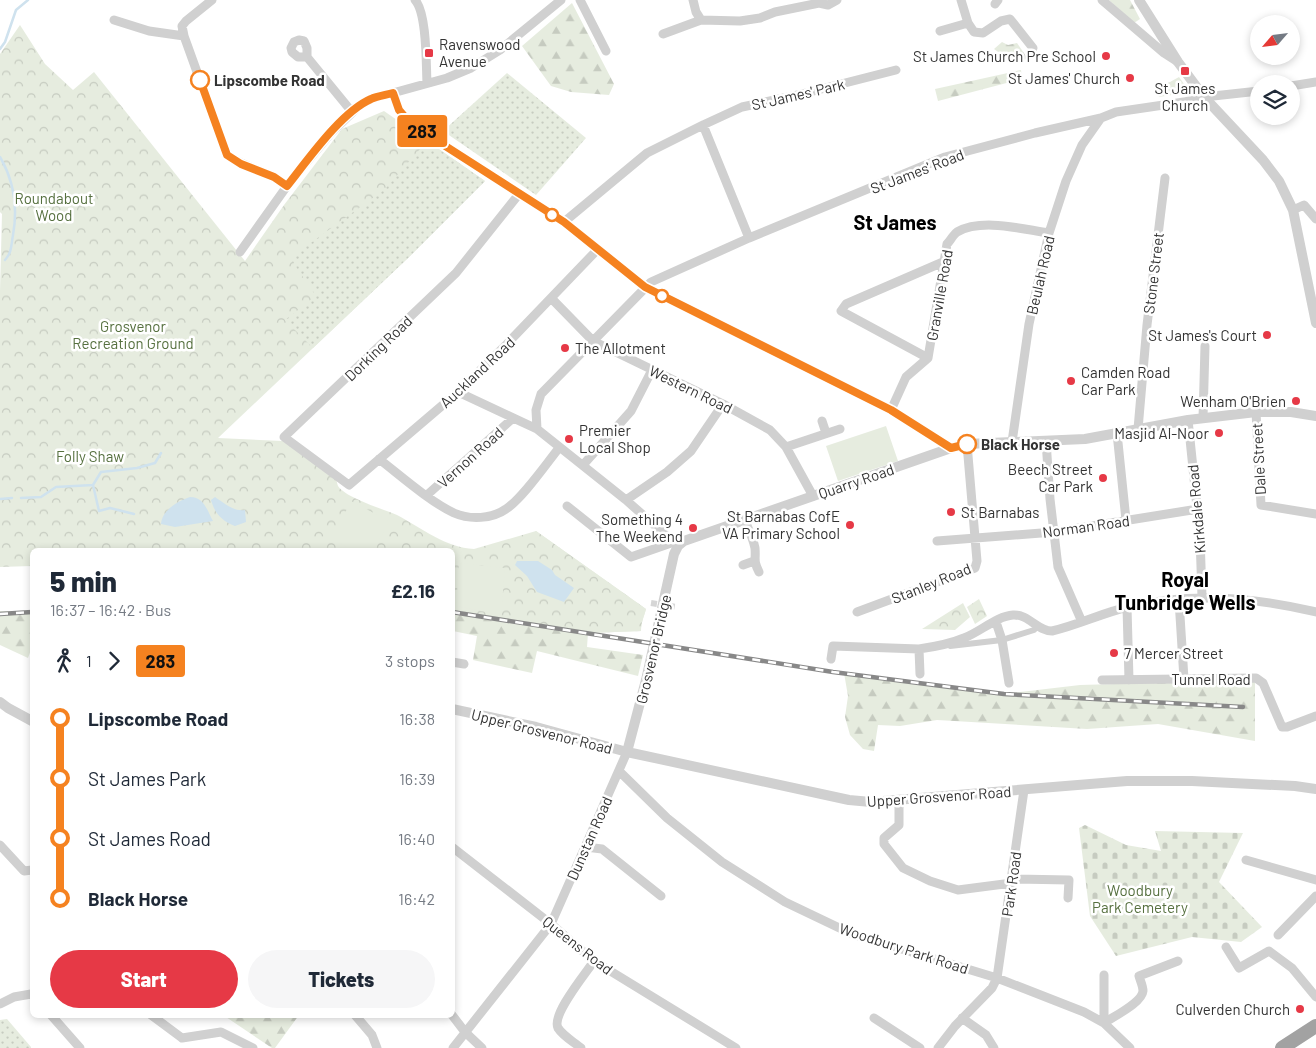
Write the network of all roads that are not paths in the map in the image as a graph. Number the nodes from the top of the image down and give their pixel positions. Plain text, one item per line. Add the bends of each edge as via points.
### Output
1 (212, 0) edge
2 (415, 0) edge
3 (562, 0) edge
4 (580, 0) edge
5 (693, 0) edge
6 (837, 0) edge
7 (961, 0) edge
8 (1102, 0) edge
9 (1138, 0) edge
10 (817, 2) edge
11 (114, 20) dead end
12 (701, 20) junction
13 (968, 23) junction
14 (940, 31) dead end
15 (663, 34) dead end
16 (184, 36) junction
17 (1033, 48) dead end
18 (606, 51) dead end
19 (307, 57) dead end
20 (1178, 62) junction
21 (896, 70) dead end
22 (1316, 82) edge
23 (427, 83) junction
24 (1300, 85) edge
25 (1250, 92) edge
26 (393, 93) junction
27 (1204, 97) junction
28 (352, 112) junction
29 (1101, 118) junction
30 (702, 125) junction
31 (1165, 178) dead end
32 (287, 186) junction
33 (519, 194) junction
34 (1293, 210) junction
35 (1316, 219) edge
36 (564, 222) junction
37 (1049, 234) junction
38 (749, 238) junction
39 (598, 250) junction
40 (240, 252) dead end
41 (943, 262) junction
42 (645, 287) junction
43 (552, 299) junction
44 (1316, 323) edge
45 (593, 341) junction
46 (1205, 346) dead end
47 (928, 358) junction
48 (652, 370) junction
49 (458, 392) junction
50 (723, 404) junction
51 (891, 410) junction
52 (1256, 412) junction
53 (1316, 416) edge
54 (1203, 418) junction
55 (512, 419) junction
56 (1188, 420) junction
57 (822, 421) dead end
58 (537, 429) junction
59 (840, 429) dead end
60 (1138, 429) junction
61 (826, 433) junction
62 (1117, 433) junction
63 (1046, 441) junction
64 (1012, 442) junction
65 (967, 444) junction
66 (786, 447) junction
67 (559, 448) junction
68 (951, 448) junction
69 (379, 459) junction
70 (583, 465) junction
71 (349, 485) joint
72 (427, 495) junction
73 (812, 496) junction
74 (626, 500) junction
75 (567, 506) dead end
76 (1198, 509) junction
77 (1316, 514) edge
78 (744, 519) junction
79 (1126, 520) junction
80 (1054, 532) junction
81 (975, 538) junction
82 (937, 541) dead end
83 (676, 544) junction
84 (754, 562) junction
85 (742, 565) dead end
86 (759, 572) dead end
87 (1202, 597) junction
88 (1178, 600) junction
89 (1127, 607) junction
90 (857, 612) dead end
91 (1316, 612) edge
92 (996, 622) junction
93 (1082, 622) junction
94 (1038, 626) junction
95 (1002, 640) junction
96 (930, 648) junction
97 (918, 650) junction
98 (831, 659) dead end
99 (455, 662) edge
100 (464, 664) dead end
101 (920, 674) dead end
102 (1184, 679) junction
103 (1102, 680) dead end
104 (1129, 680) junction
105 (1009, 683) dead end
106 (0, 702) edge
107 (455, 710) edge
108 (1316, 716) edge
109 (30, 720) edge
110 (627, 752) junction
111 (619, 772) junction
112 (1316, 789) edge
113 (1024, 790) junction
114 (899, 800) junction
115 (0, 846) edge
116 (586, 847) junction
117 (455, 849) edge
118 (1246, 860) dead end
119 (30, 870) edge
120 (1316, 880) edge
121 (1012, 881) junction
122 (660, 896) dead end
123 (1316, 896) edge
124 (1068, 898) dead end
125 (551, 924) junction
126 (1278, 935) dead end
127 (1226, 947) dead end
128 (594, 961) junction
129 (1178, 961) dead end
130 (1104, 975) dead end
131 (997, 978) junction
132 (30, 994) edge
133 (1316, 997) edge
134 (0, 1004) edge
135 (54, 1018) edge
136 (155, 1018) edge
137 (358, 1018) edge
138 (454, 1018) edge
139 (874, 1018) dead end
140 (962, 1018) junction
141 (1104, 1023) junction
142 (1316, 1026) edge
143 (465, 1032) junction
144 (182, 1038) junction
145 (80, 1048) edge
146 (180, 1048) edge
147 (253, 1048) edge
148 (377, 1048) edge
149 (453, 1048) edge
150 (482, 1048) edge
151 (582, 1048) edge
152 (736, 1048) edge
153 (920, 1048) edge
154 (938, 1048) edge
155 (994, 1048) edge
156 (1130, 1048) edge
157 (1282, 1048) edge

1 - 16 street via 182,26
2 - 23 street via 423,21
3 - 23 street via 500,50 471,68
4 - 18 street
5 - 12 street
6 - 10 street via 828,5
7 - 13 street
8 - 20 street
9 - 20 street
10 - 12 street via 760,18
11 - 16 street via 149,31
12 - 15 street
13 - 14 street
13 - 17 street via 974,32 983,33 1010,19
16 - 32 street via 227,155
19 - 28 street
20 - 27 street
21 - 30 street, St James' Park via 742,107
22 - 24 street
23 - 26 street
25 - 27 street, St James' Road
26 - 28 street via 371,99
26 - 33 street via 399,110 411,124
27 - 29 street, St James' Road via 1133,108
27 - 34 street via 1263,160 1279,181
28 - 32 street via 330,133
29 - 37 street, Beulah Road via 1082,145
29 - 38 street, St James' Road via 945,158
30 - 36 street, St James' Park via 646,153
30 - 38 street
31 - 60 street, Stone Street
32 - 40 street
33 - 36 street
33 - 71 street, Dorking Road via 456,273 284,437
34 - 35 street via 1304,205
34 - 44 street
36 - 39 street
37 - 41 street, Granville Road via 992,225 976,227 956,233 947,244
37 - 64 street, Beulah Road via 1029,324
38 - 42 street, St James' Road
39 - 42 street
39 - 43 street, Auckland Road
41 - 47 street, Granville Road
41 - 47 street via 846,304 841,311
42 - 45 street, St James' Road
42 - 51 street
43 - 45 street, Western Road
43 - 49 street, Auckland Road
45 - 48 street, Western Road
45 - 58 street, St James' Road via 541,394 536,410
46 - 54 street
47 - 51 street, Granville Road via 906,377
48 - 50 street, Western Road
48 - 70 street via 631,411
49 - 55 street
49 - 69 street, Auckland Road
50 - 66 street, Western Road via 770,430
50 - 74 street via 691,451
51 - 68 street
52 - 53 street, Quarry Road
52 - 54 street, Quarry Road
52 - 77 street, Dale Street via 1261,505
54 - 56 street, Quarry Road
55 - 58 street
55 - 72 street, Vernon Road
56 - 60 street, Quarry Road
56 - 76 street, Kirkdale Road
57 - 61 street
58 - 67 street
59 - 61 street
60 - 62 street, Quarry Road
61 - 66 street
62 - 63 street, Quarry Road
62 - 79 street
63 - 64 street, Quarry Road
63 - 80 street
64 - 65 street, Quarry Road
65 - 68 street, Quarry Road
65 - 81 street, Stanley Road
66 - 73 street, Western Road
67 - 70 street
67 - 72 street via 513,504 497,514 471,518 462,516
68 - 73 street, Quarry Road
69 - 71 street, Auckland Road
69 - 72 street
70 - 74 street
73 - 78 street, Quarry Road
74 - 83 street
75 - 83 street via 631,558
76 - 79 street, Norman Road
76 - 87 street, Kirkdale Road
78 - 83 street, Quarry Road
78 - 84 street via 755,548
79 - 80 street, Norman Road
80 - 81 street, Norman Road
80 - 93 street via 1058,567
81 - 82 street, Norman Road
81 - 90 street, Stanley Road via 975,568
83 - 110 street, Grosvenor Bridge via 666,598
84 - 85 street
84 - 86 street
87 - 88 street
87 - 91 street via 1276,603
88 - 89 street
88 - 102 street
89 - 93 street
89 - 104 street
92 - 94 street via 1004,616 1016,615 1027,617
92 - 95 street
92 - 96 street via 963,639
93 - 94 street via 1058,630 1046,631
94 - 95 street
95 - 96 street
95 - 105 street
96 - 97 street
97 - 98 street via 834,646
97 - 101 street
99 - 100 street
102 - 104 street, Tunnel Road
102 - 108 street, Tunnel Road via 1256,678 1263,683 1282,727
103 - 104 street, Tunnel Road
106 - 109 street
107 - 110 street, Upper Grosvenor Road via 536,727
110 - 111 street, Dunstan Road
110 - 114 street, Upper Grosvenor Road via 849,800
111 - 116 street, Dunstan Road
111 - 131 street, Woodbury Park Road via 667,818 722,862 787,903 852,934
112 - 113 street, Upper Grosvenor Road via 1127,781
113 - 114 street, Upper Grosvenor Road
113 - 121 street, Park Road
114 - 121 street via 899,825 884,838 884,844 903,868 958,890
115 - 119 street via 24,871
116 - 122 street via 602,849
116 - 125 street, Dunstan Road
117 - 125 street, Queens Road
118 - 120 street
121 - 124 street via 1069,880
121 - 131 street, Park Road
123 - 126 street
125 - 128 street, Queens Road
125 - 143 street, Dunstan Road
127 - 133 street via 1239,968 1269,951 1292,968
128 - 151 street via 556,1020 557,1027 566,1037
128 - 152 street, Queens Road
129 - 141 street via 1139,976 1143,989 1140,998
130 - 141 street
131 - 140 street via 992,988
131 - 141 street, Woodbury Park Road
132 - 134 street
135 - 145 street
136 - 144 street
137 - 148 street via 372,1035
138 - 143 street
139 - 153 street
140 - 154 street
140 - 155 street via 986,1035
141 - 156 street, Woodbury Park Road
142 - 157 highway
143 - 149 street, Dunstan Road
143 - 150 street
144 - 146 street
144 - 147 street via 221,1032

